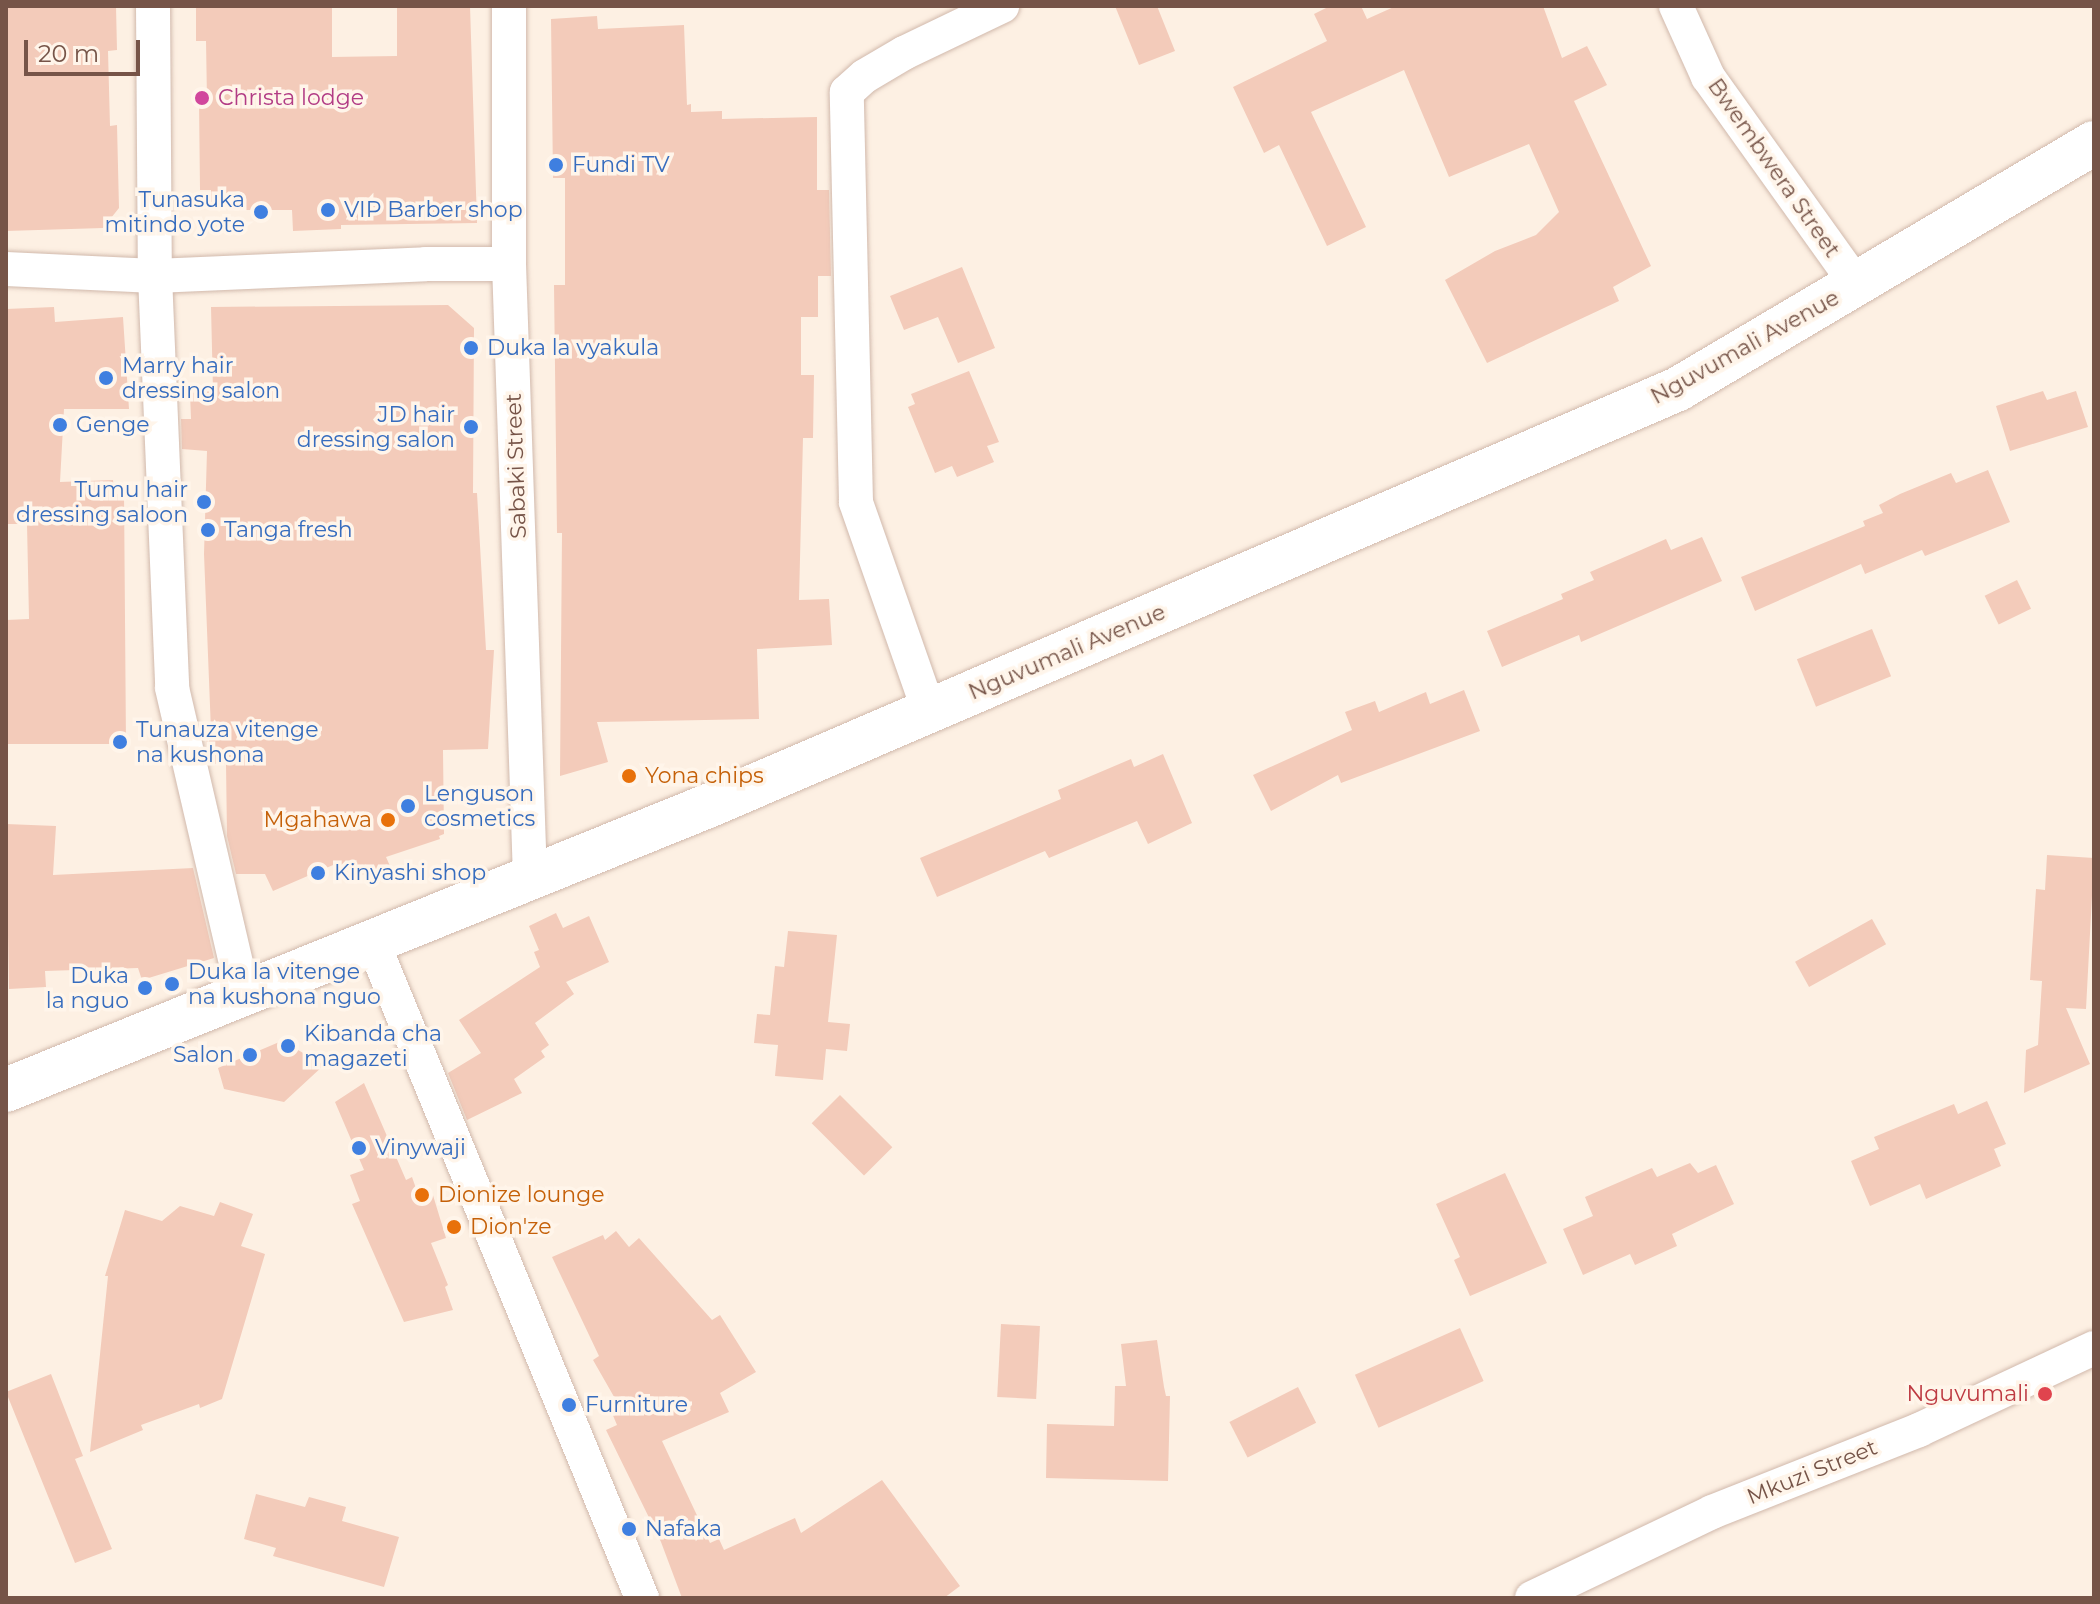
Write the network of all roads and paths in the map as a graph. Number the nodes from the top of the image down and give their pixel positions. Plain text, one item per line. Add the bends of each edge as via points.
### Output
1 (153, 6) edge
2 (509, 6) edge
3 (1002, 6) edge
4 (1676, 6) edge
5 (2094, 143) edge
6 (509, 264) junction
7 (6, 269) edge
8 (155, 276) junction
9 (1856, 284) junction
10 (929, 711) junction
11 (530, 878) junction
12 (373, 943) junction
13 (243, 994) junction
14 (6, 1090) edge
15 (2094, 1348) edge
16 (642, 1598) edge
17 (1532, 1598) edge

1 - 8 street
2 - 6 street, Sabaki Street
3 - 10 street via 904,53 847,92 856,502
4 - 9 street, Bwembwera Street via 1708,77
5 - 9 street, Nguvumali Avenue
6 - 8 street
6 - 11 street, Sabaki Street
7 - 8 street
8 - 13 street via 172,688
9 - 10 street, Nguvumali Avenue via 1678,389
10 - 11 street, Nguvumali Avenue
11 - 12 street, Nguvumali Avenue
12 - 13 street, Nguvumali Avenue
12 - 16 street
13 - 14 street, Nguvumali Avenue
15 - 17 street, Mkuzi Street via 1919,1430 1712,1512

